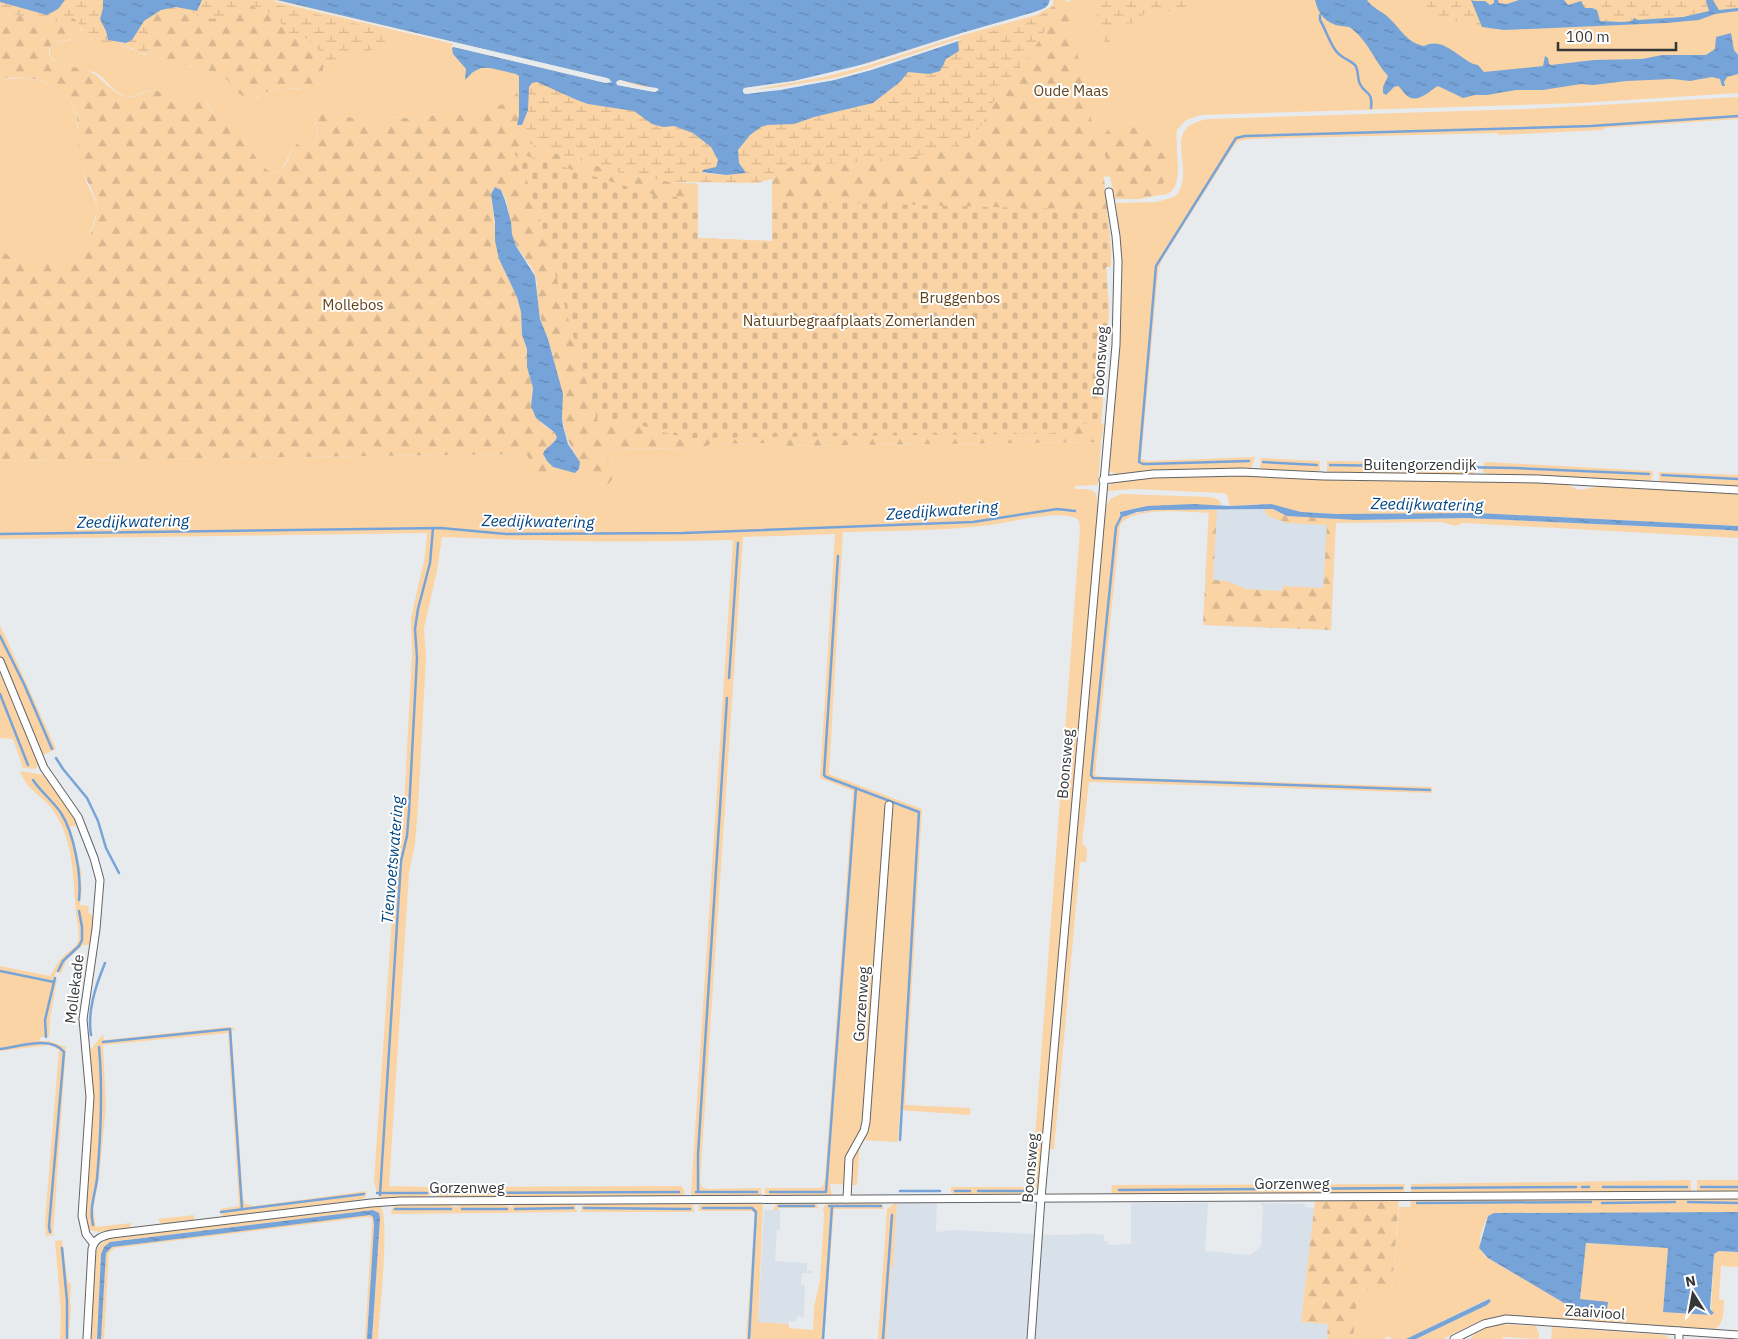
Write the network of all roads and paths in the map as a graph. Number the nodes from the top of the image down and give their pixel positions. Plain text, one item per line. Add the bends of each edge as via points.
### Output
1 (1109, 192) dead end
2 (1103, 480) junction
3 (1738, 490) edge
4 (0, 661) edge
5 (889, 806) dead end
6 (1738, 1195) edge
7 (1041, 1198) junction
8 (846, 1199) junction
9 (93, 1244) junction
10 (1679, 1335) edge
11 (1738, 1335) edge
12 (1457, 1338) edge
13 (87, 1339) edge
14 (1031, 1339) edge

1 - 2 street, Boonsweg via 1117,248 1118,298
2 - 3 street, Buitengorzendijk via 1153,474 1242,472 1339,477 1538,479
2 - 7 street, Boonsweg
4 - 9 street, Mollekade via 42,763 78,817 100,880 83,1019 90,1097 82,1216 86,1234
5 - 8 street, Gorzenweg via 866,1122 849,1158
6 - 7 street, Gorzenweg
7 - 8 street, Gorzenweg
7 - 14 street, Boonsweg
8 - 9 street, Gorzenweg via 371,1203 112,1234 98,1238
9 - 13 street
10 - 11 street, Zaaiviool
10 - 12 street, Zaaiviool via 1506,1319 1484,1324

